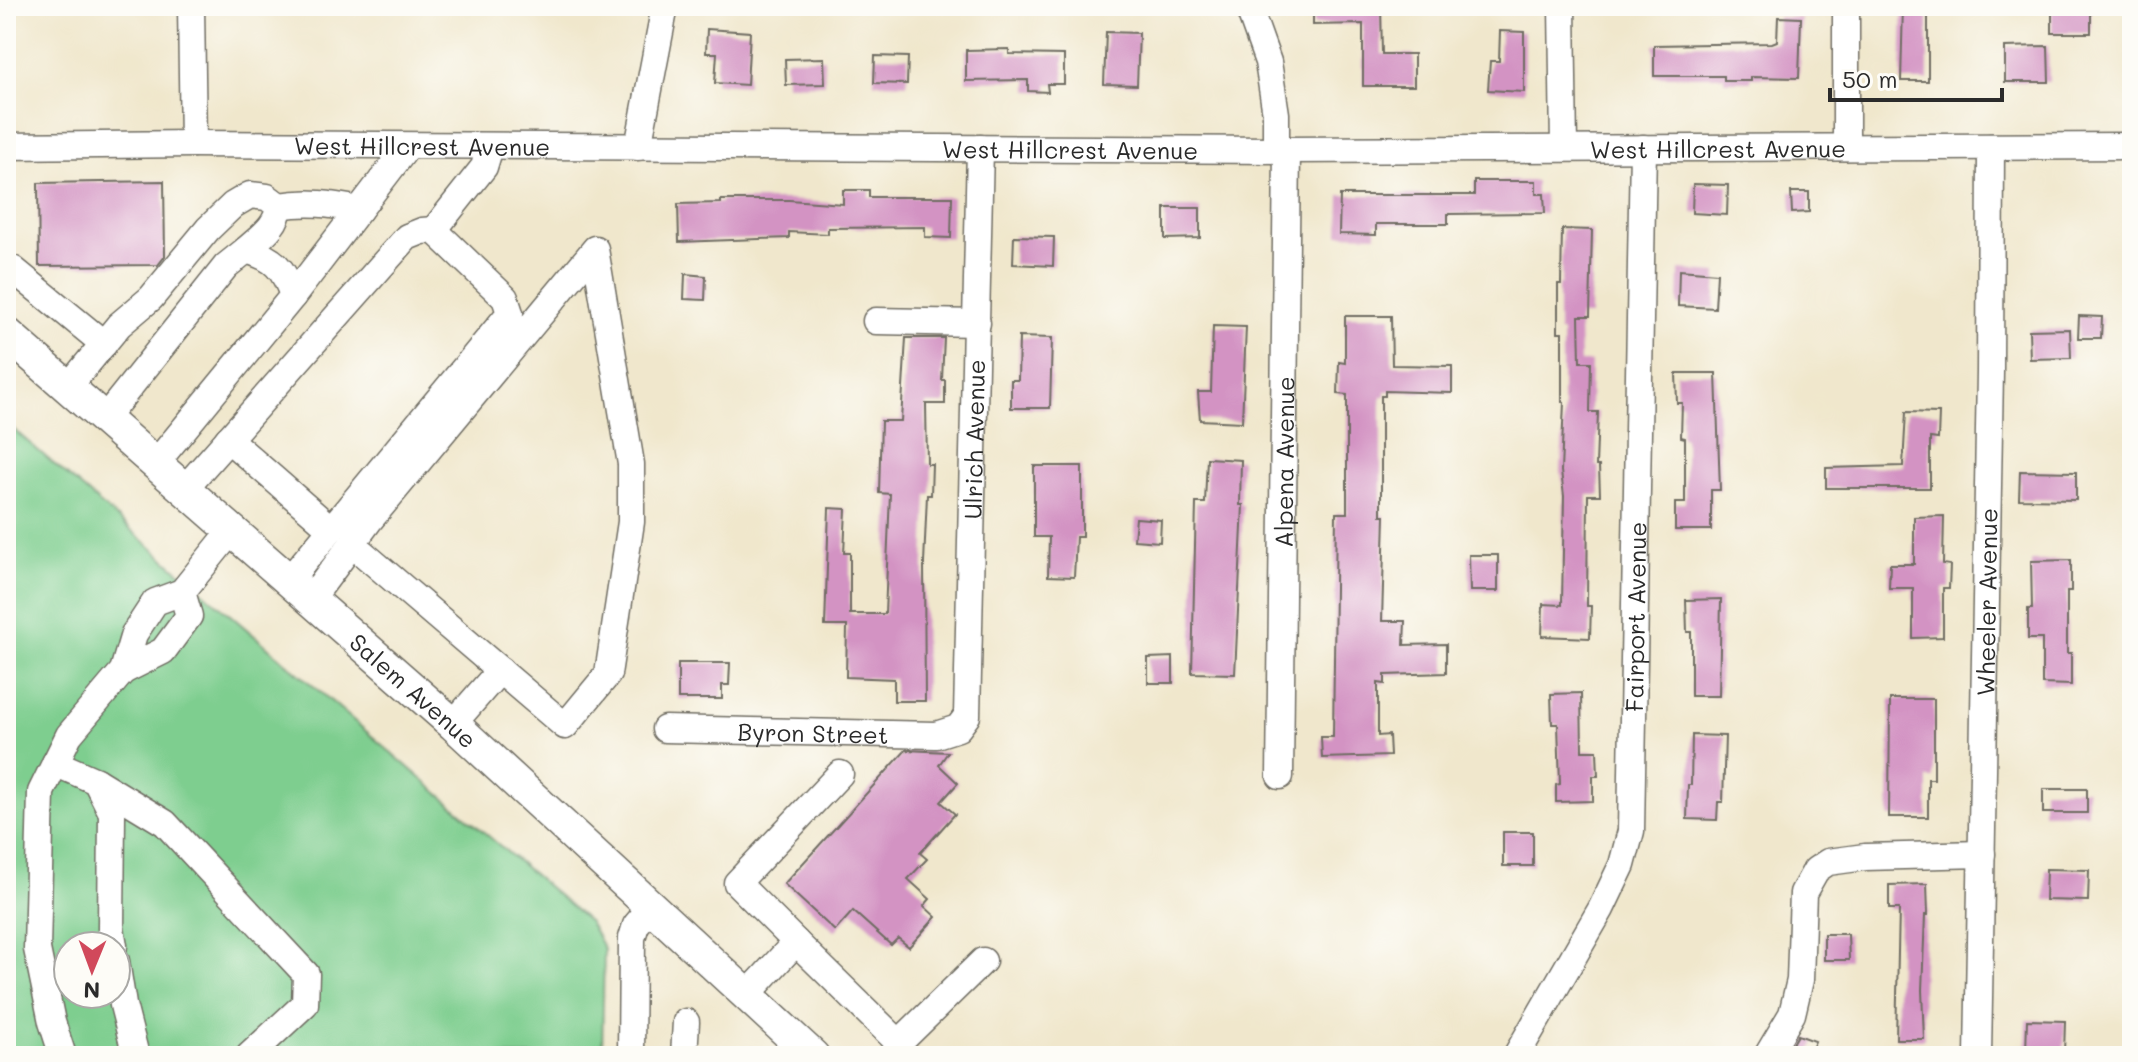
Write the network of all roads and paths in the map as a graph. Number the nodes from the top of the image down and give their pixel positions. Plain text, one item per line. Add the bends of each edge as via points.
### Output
1 (191, 6) edge
2 (665, 6) edge
3 (1248, 6) edge
4 (1562, 6) edge
5 (1846, 6) edge
6 (193, 144) junction
7 (6, 146) edge
8 (408, 146) junction
9 (2132, 146) edge
10 (490, 147) junction
11 (638, 147) junction
12 (1846, 147) junction
13 (1991, 147) junction
14 (980, 148) junction
15 (1564, 148) junction
16 (1643, 148) junction
17 (1281, 150) junction
18 (279, 206) junction
19 (359, 210) junction
20 (434, 230) junction
21 (246, 250) junction
22 (6, 266) edge
23 (293, 296) junction
24 (876, 321) dead end
25 (977, 323) junction
26 (6, 333) edge
27 (104, 344) junction
28 (69, 386) junction
29 (105, 418) junction
30 (228, 439) junction
31 (156, 463) junction
32 (185, 488) junction
33 (232, 530) junction
34 (342, 537) junction
35 (300, 590) junction
36 (500, 670) junction
37 (453, 724) junction
38 (958, 728) joint
39 (665, 729) dead end
40 (55, 763) junction
41 (840, 774) dead end
42 (1280, 776) dead end
43 (96, 781) junction
44 (1982, 854) junction
45 (652, 906) junction
46 (111, 930) edge
47 (796, 942) junction
48 (983, 961) dead end
49 (747, 995) junction
50 (124, 1010) edge
51 (686, 1022) dead end
52 (63, 1056) edge
53 (136, 1056) edge
54 (249, 1056) edge
55 (631, 1056) edge
56 (684, 1056) edge
57 (813, 1056) edge
58 (1516, 1056) edge
59 (1767, 1056) edge
60 (1978, 1056) edge

1 - 6 street
2 - 11 street
3 - 17 street, Alpena Avenue via 1268,62
4 - 15 street
5 - 12 street
6 - 7 street, West Hillcrest Avenue
6 - 8 street, West Hillcrest Avenue
8 - 10 street, West Hillcrest Avenue
8 - 19 street
9 - 13 street, West Hillcrest Avenue
10 - 11 street, West Hillcrest Avenue
10 - 20 street via 484,167
11 - 14 street, West Hillcrest Avenue
12 - 13 street, West Hillcrest Avenue
12 - 16 street, West Hillcrest Avenue
13 - 44 street, Wheeler Avenue
14 - 17 street, West Hillcrest Avenue
14 - 25 street, Ulrich Avenue
15 - 16 street, West Hillcrest Avenue
15 - 17 street, West Hillcrest Avenue
16 - 58 street, Fairport Avenue via 1631,831 1601,909
17 - 42 street, Alpena Avenue
18 - 19 street via 330,203
18 - 21 street via 273,225
18 - 27 street via 267,197 250,195 233,205
19 - 23 street
20 - 30 street via 407,237
20 - 34 street via 505,298 510,313
21 - 23 street via 270,257 288,279
21 - 29 street via 226,266
22 - 27 street
23 - 31 street
24 - 25 street
25 - 38 street, Ulrich Avenue via 969,705
26 - 28 main road, Salem Avenue
27 - 28 street
28 - 29 main road, Salem Avenue
29 - 31 main road, Salem Avenue
30 - 32 street
30 - 34 street
31 - 32 main road, Salem Avenue
32 - 33 main road, Salem Avenue
33 - 35 main road, Salem Avenue
33 - 40 street via 182,592 189,616 163,651 123,671 69,735
34 - 35 street
34 - 36 street
34 - 36 street via 595,249 631,464 631,522 608,674 565,726
35 - 37 main road, Salem Avenue
36 - 37 street
37 - 45 main road, Salem Avenue
38 - 39 street, Byron Street via 936,735
40 - 43 street
40 - 52 street via 41,792 37,949
41 - 47 street via 737,883
43 - 46 street via 112,813
43 - 54 street via 165,823 306,974 305,1004
44 - 59 street via 1865,857 1828,862 1816,870 1803,893 1800,980 1792,1014
44 - 60 street, Wheeler Avenue
45 - 49 main road, Salem Avenue
45 - 55 street via 632,938
47 - 48 street via 899,1043
47 - 49 street
49 - 57 main road, Salem Avenue
50 - 53 street
51 - 56 street

